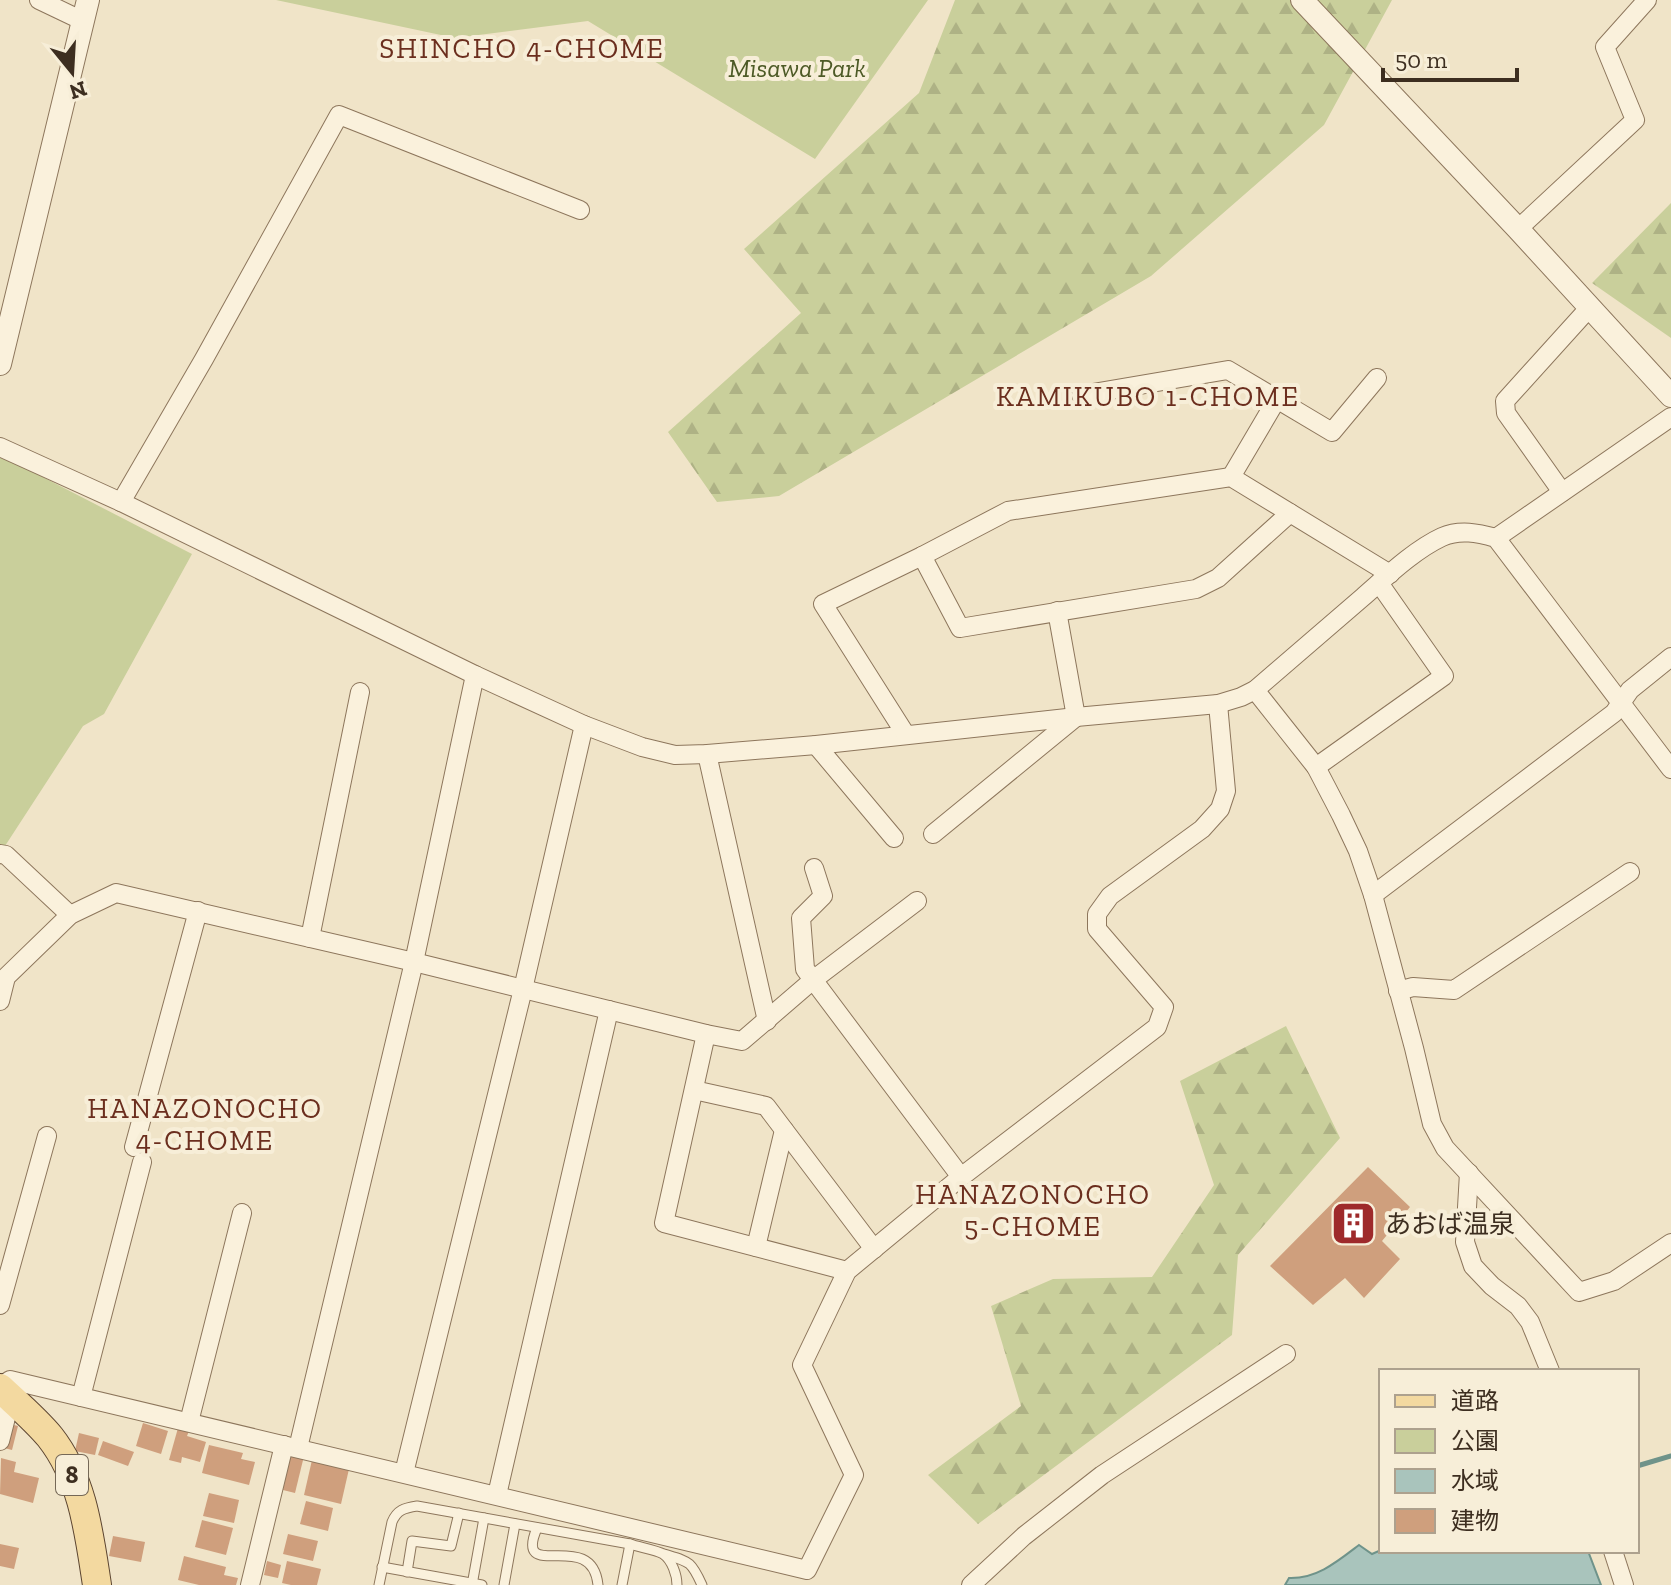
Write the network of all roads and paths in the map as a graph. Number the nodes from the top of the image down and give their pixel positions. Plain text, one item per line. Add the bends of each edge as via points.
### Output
1 (39, 0) edge
2 (1302, 0) edge
3 (1647, 0) edge
4 (86, 11) edge
5 (580, 210) dead end
6 (1518, 229) junction
7 (1590, 307) junction
8 (0, 364) edge
9 (1377, 378) dead end
10 (1081, 395) dead end
11 (1671, 396) edge
12 (1277, 399) junction
13 (1671, 417) edge
14 (0, 447) edge
15 (1231, 477) junction
16 (1562, 492) junction
17 (121, 502) junction
18 (1290, 513) junction
19 (1496, 538) junction
20 (922, 556) junction
21 (1385, 579) junction
22 (1057, 611) junction
23 (1671, 657) edge
24 (475, 675) junction
25 (1255, 690) junction
26 (360, 692) dead end
27 (1218, 704) junction
28 (1620, 704) junction
29 (1076, 717) junction
30 (584, 725) junction
31 (906, 735) junction
32 (816, 745) junction
33 (707, 754) junction
34 (1316, 767) junction
35 (1671, 769) edge
36 (933, 834) dead end
37 (894, 838) dead end
38 (0, 854) edge
39 (814, 868) dead end
40 (1630, 872) dead end
41 (1373, 895) junction
42 (917, 901) dead end
43 (198, 911) junction
44 (70, 915) junction
45 (310, 938) junction
46 (414, 962) junction
47 (813, 980) junction
48 (523, 989) junction
49 (1398, 991) junction
50 (0, 1001) edge
51 (609, 1010) junction
52 (767, 1021) junction
53 (706, 1034) junction
54 (694, 1090) junction
55 (784, 1130) junction
56 (47, 1136) dead end
57 (1469, 1173) junction
58 (961, 1177) junction
59 (242, 1213) dead end
60 (1671, 1243) edge
61 (756, 1247) junction
62 (874, 1249) junction
63 (847, 1271) junction
64 (0, 1305) edge
65 (1286, 1354) dead end
66 (1549, 1369) edge
67 (4, 1391) edge
68 (81, 1397) junction
69 (189, 1422) junction
70 (0, 1441) edge
71 (291, 1447) junction
72 (404, 1473) junction
73 (497, 1495) junction
74 (459, 1513) junction
75 (484, 1518) junction
76 (515, 1524) junction
77 (537, 1528) junction
78 (630, 1544) junction
79 (1614, 1553) edge
80 (663, 1554) junction
81 (535, 1563) dead end
82 (564, 1566) dead end
83 (382, 1567) junction
84 (407, 1572) junction
85 (449, 1582) edge
86 (475, 1584) edge
87 (97, 1585) edge
88 (250, 1585) edge
89 (379, 1585) edge
90 (504, 1585) edge
91 (598, 1585) edge
92 (622, 1585) edge
93 (677, 1585) edge
94 (702, 1585) edge
95 (971, 1585) edge
96 (1624, 1585) edge

1 - 4 street
2 - 6 street
3 - 6 street via 1605,47 1635,120
4 - 8 street
5 - 17 street via 339,115
6 - 7 street
7 - 11 street
7 - 16 street via 1505,401 1506,413
9 - 12 street via 1332,432
10 - 12 street via 1228,370
12 - 15 street
13 - 16 street
14 - 17 street
15 - 18 street
15 - 20 street via 1008,511
16 - 19 street
17 - 24 street
18 - 21 street
18 - 22 street via 1218,578 1196,589
19 - 21 street via 1476,532 1442,537
19 - 28 street
20 - 22 street via 960,628
20 - 31 street via 823,604
21 - 25 street
21 - 34 street via 1444,676
22 - 29 street
23 - 28 street
24 - 30 street
24 - 46 street
25 - 27 street
25 - 34 street
26 - 45 street
27 - 29 street
27 - 58 street via 1226,791 1220,809 1202,829 1110,896 1097,914 1097,929 1164,1007 1157,1027
28 - 35 street
28 - 41 street
29 - 31 street
29 - 36 street
30 - 33 street via 675,755
30 - 48 street
31 - 32 street
32 - 33 street
32 - 37 street
33 - 52 street
34 - 41 street via 1358,851
38 - 44 street
39 - 47 street via 823,896 801,918 805,969
40 - 49 street via 1454,990
41 - 49 street
42 - 47 street
43 - 44 street via 116,893
43 - 45 street
43 - 68 street
44 - 50 street via 6,977
45 - 46 street
46 - 48 street
46 - 71 street
47 - 52 street
47 - 58 street
48 - 51 street
48 - 72 street
49 - 57 street via 1432,1124 1445,1148
51 - 53 street
51 - 73 street
52 - 53 street via 742,1041
53 - 54 street
54 - 55 street via 766,1106
54 - 61 street via 664,1223
55 - 61 street
55 - 62 street
56 - 64 street
57 - 60 street via 1579,1292 1614,1281
57 - 66 street via 1465,1242 1473,1266 1530,1322
58 - 62 street
59 - 69 street
61 - 63 street
62 - 63 street
63 - 73 street via 802,1365 854,1475 807,1570
65 - 95 street via 1102,1475
67 - 68 street via 10,1380
67 - 70 street
67 - 87 main road, 8 via 51,1438 71,1473 87,1522
68 - 69 street
69 - 71 street
71 - 72 street
71 - 88 street
72 - 73 street
74 - 75 lane
74 - 83 lane via 417,1506 396,1513
74 - 84 lane via 451,1546 412,1541
75 - 76 lane
75 - 86 lane
76 - 77 lane
76 - 90 lane
77 - 78 lane
77 - 81 lane via 532,1544
78 - 80 lane
78 - 92 lane
79 - 96 street
80 - 93 lane
80 - 94 lane via 694,1566
82 - 91 lane via 574,1561 592,1566
83 - 84 lane
83 - 89 lane
84 - 85 lane
85 - 86 lane

